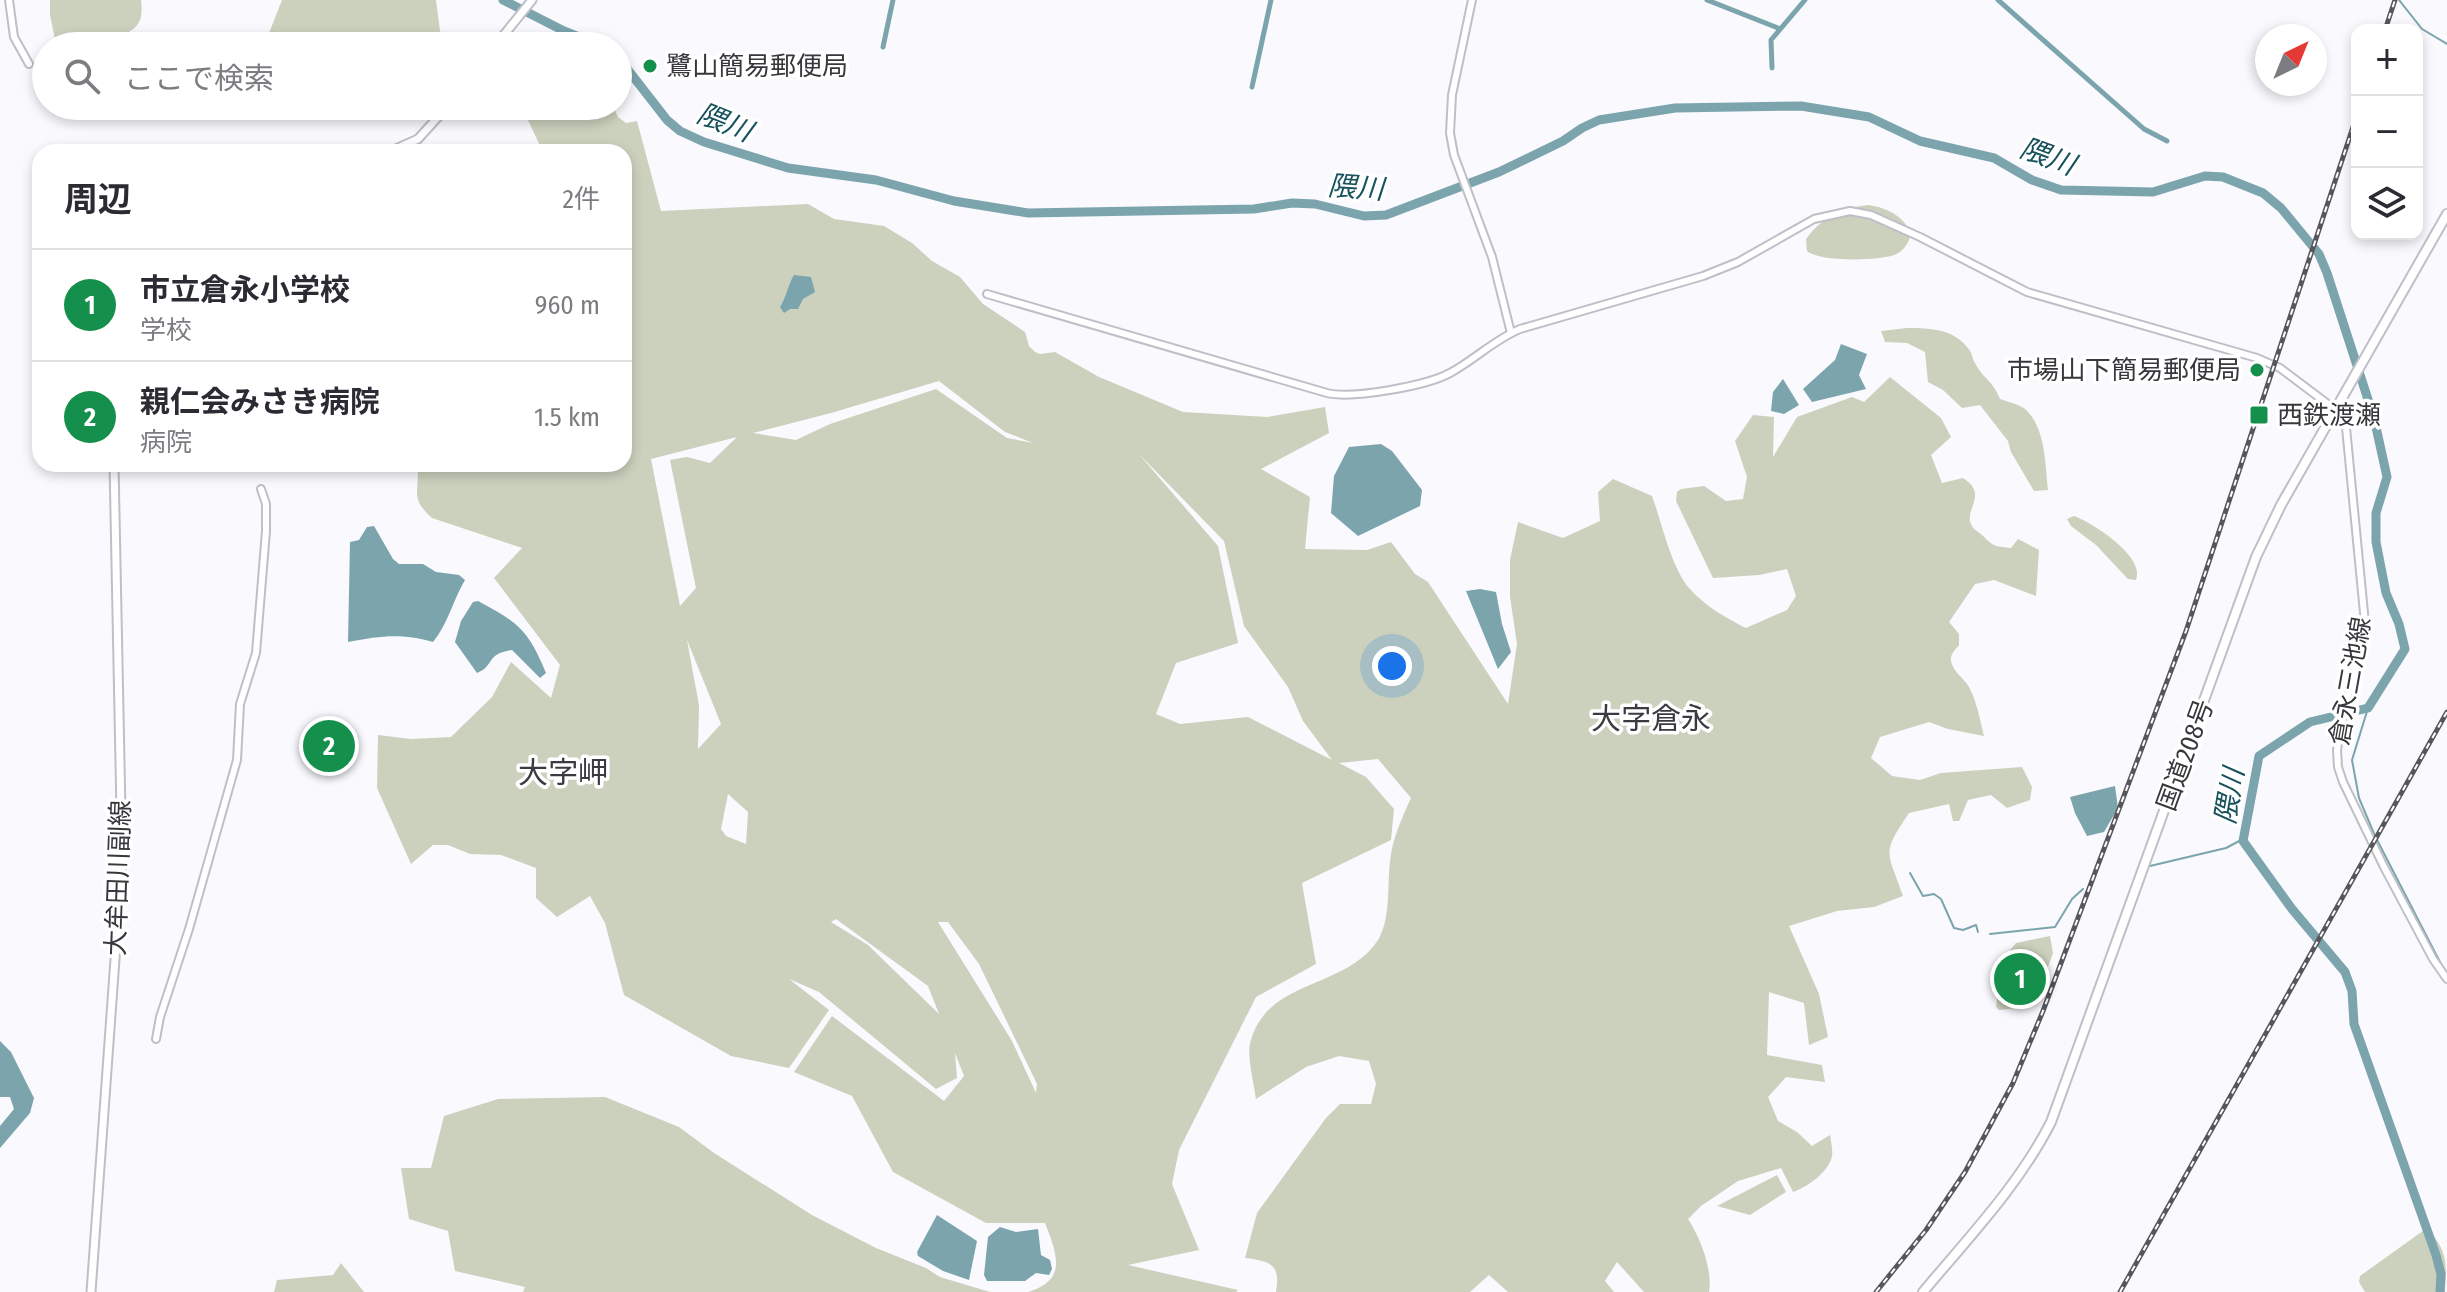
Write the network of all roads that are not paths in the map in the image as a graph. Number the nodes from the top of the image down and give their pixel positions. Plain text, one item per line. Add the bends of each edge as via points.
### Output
1 (9, 0) edge
2 (532, 0) edge
3 (1472, 0) edge
4 (507, 32) edge
5 (29, 64) dead end
6 (435, 120) edge
7 (407, 144) edge
8 (2447, 214) edge
9 (987, 294) dead end
10 (1511, 333) junction
11 (2335, 411) junction
12 (114, 472) edge
13 (261, 489) dead end
14 (2447, 979) edge
15 (156, 1039) dead end
16 (91, 1292) edge
17 (1923, 1292) edge

1 - 5 street via 14,37
2 - 4 main road
3 - 10 street via 1452,95 1454,155 1492,257
6 - 7 main road
8 - 11 highway, 国道208号
9 - 10 street via 1346,396 1447,375
10 - 11 street via 1716,271 1814,219 1850,211 1920,237 2027,292 2257,358 2280,368
11 - 14 street, 倉永三池線 via 2345,417 2365,623 2337,750 2343,782
11 - 17 highway, 国道208号 via 2256,557 2051,1122 2016,1181
12 - 16 main road, 大牟田川副線 via 122,835
13 - 15 street via 266,531 256,653 240,704 237,760

